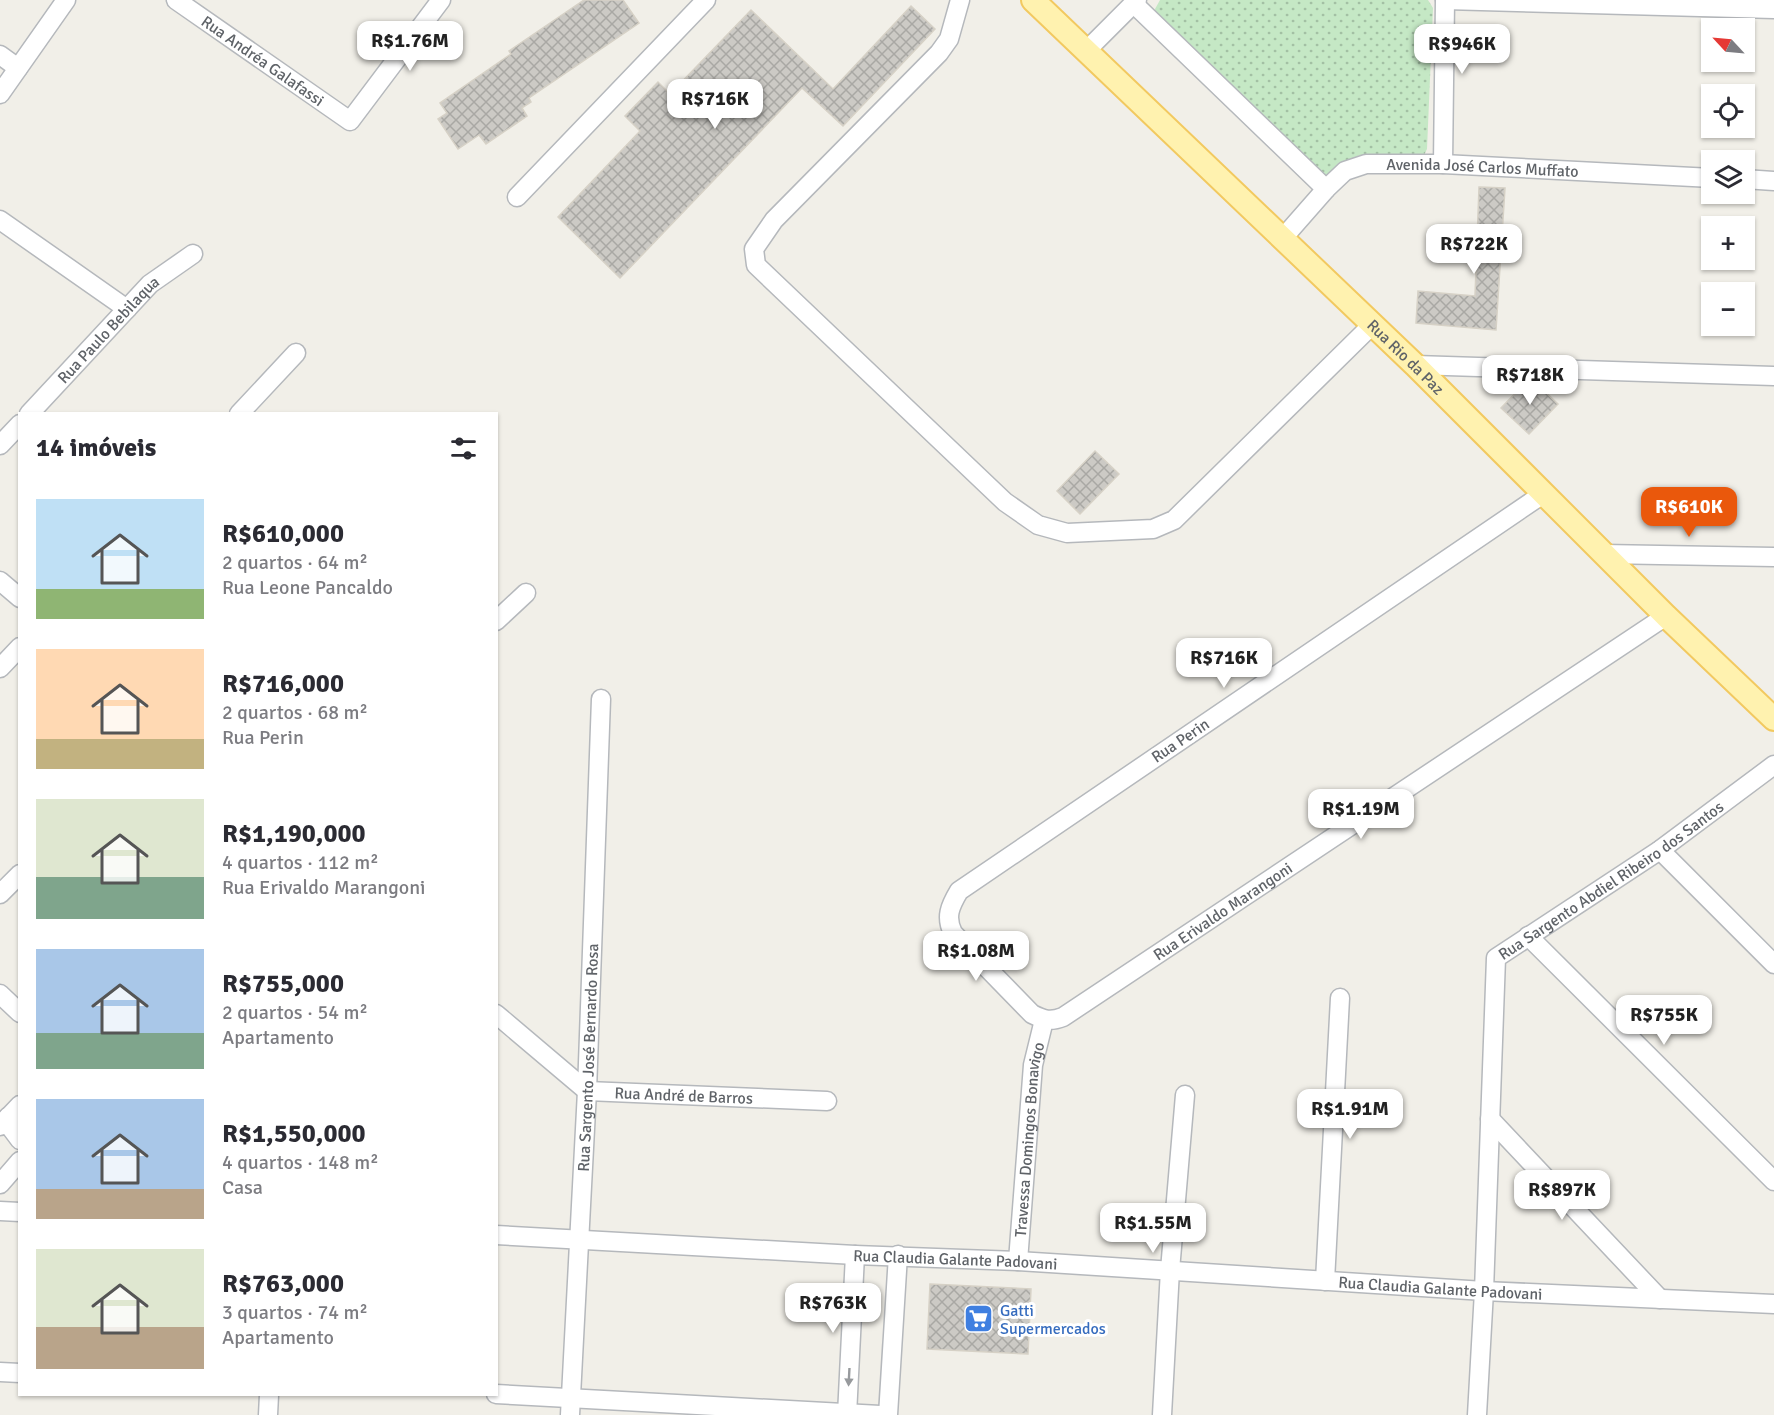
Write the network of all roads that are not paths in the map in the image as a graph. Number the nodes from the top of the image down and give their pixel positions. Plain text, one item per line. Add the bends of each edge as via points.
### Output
1 (66, 0) edge
2 (176, 0) edge
3 (441, 0) edge
4 (706, 0) edge
5 (960, 0) edge
6 (1033, 0) edge
7 (1445, 0) edge
8 (1136, 2) edge
9 (1774, 9) edge
10 (1086, 51) junction
11 (0, 55) edge
12 (18, 68) junction
13 (0, 94) edge
14 (1443, 164) junction
15 (1701, 177) edge
16 (1755, 180) edge
17 (1774, 181) edge
18 (1326, 189) junction
19 (517, 197) dead end
20 (0, 220) edge
21 (1283, 238) junction
22 (194, 254) dead end
23 (127, 309) junction
24 (1373, 324) junction
25 (296, 353) dead end
26 (1415, 365) junction
27 (1774, 376) edge
28 (31, 412) edge
29 (241, 412) edge
30 (18, 426) edge
31 (0, 445) edge
32 (1543, 494) junction
33 (1603, 554) junction
34 (1774, 557) edge
35 (0, 581) edge
36 (526, 593) dead end
37 (18, 596) edge
38 (1666, 616) junction
39 (498, 619) edge
40 (18, 649) edge
41 (0, 668) edge
42 (600, 699) dead end
43 (1774, 719) edge
44 (1774, 765) edge
45 (1659, 850) junction
46 (18, 876) edge
47 (0, 894) edge
48 (1528, 936) junction
49 (1774, 964) edge
50 (0, 994) edge
51 (1340, 998) dead end
52 (18, 1011) edge
53 (498, 1016) edge
54 (1044, 1020) junction
55 (587, 1091) junction
56 (1185, 1095) dead end
57 (827, 1101) dead end
58 (9, 1116) edge
59 (1490, 1119) junction
60 (18, 1138) edge
61 (18, 1163) edge
62 (1774, 1181) edge
63 (0, 1184) edge
64 (0, 1211) edge
65 (18, 1212) edge
66 (498, 1235) edge
67 (579, 1238) junction
68 (855, 1255) junction
69 (898, 1255) junction
70 (1018, 1260) junction
71 (1170, 1270) junction
72 (1325, 1281) junction
73 (1484, 1292) junction
74 (1660, 1299) junction
75 (1774, 1304) edge
76 (0, 1372) edge
77 (18, 1373) edge
78 (498, 1394) edge
79 (269, 1396) edge
80 (570, 1406) edge
81 (847, 1414) edge
82 (268, 1415) edge
83 (880, 1415) edge
84 (888, 1415) edge
85 (1162, 1415) edge
86 (1477, 1415) edge

1 - 12 street
2 - 3 street, Rua Andréa Galafassi via 350,122
4 - 19 street
5 - 24 street via 950,39 939,53 774,220 754,249 756,265 1005,502 1038,525 1066,533 1153,529 1174,520
6 - 10 main road, Rua Rio da Paz
7 - 9 street
7 - 14 street
8 - 10 street
8 - 18 street
10 - 21 main road, Rua Rio da Paz
11 - 12 street
12 - 13 street
14 - 15 street, Avenida José Carlos Muffato
14 - 18 street, Avenida José Carlos Muffato via 1366,164 1346,171
16 - 17 street
18 - 21 street, Avenida José Carlos Muffato
20 - 23 street
21 - 24 main road, Rua Rio da Paz
22 - 23 street, Rua Paulo Bebilaqua via 150,284
23 - 28 street, Rua Paulo Bebilaqua
24 - 26 main road, Rua Rio da Paz
25 - 29 street
26 - 27 street
26 - 32 main road, Rua Rio da Paz
30 - 31 street
32 - 33 main road, Rua Rio da Paz
32 - 54 street, Rua Perin via 959,891 948,915 953,933 1032,1014
33 - 34 street
33 - 38 main road, Rua Rio da Paz
35 - 37 street
36 - 39 street
38 - 43 main road, Rua Rio da Paz
38 - 54 street, Rua Erivaldo Marangoni via 1063,1017
40 - 41 street
42 - 55 street, Rua Sargento José Bernardo Rosa
44 - 45 street, Rua Sargento Abdiel Ribeiro dos Santos
45 - 48 street, Rua Sargento Abdiel Ribeiro dos Santos
45 - 49 street
46 - 47 street
48 - 59 street, Rua Sargento Abdiel Ribeiro dos Santos via 1496,958
48 - 62 street
50 - 52 street
51 - 72 street
53 - 55 street
54 - 70 street, Travessa Domingos Bonavigo via 1033,1065
55 - 57 street, Rua André de Barros
55 - 67 street, Rua Sargento José Bernardo Rosa
56 - 71 street
58 - 60 street via 10,1128
59 - 73 street, Rua Sargento Abdiel Ribeiro dos Santos
59 - 74 street
61 - 63 street
64 - 65 street
66 - 67 street, Rua Claudia Galante Padovani
67 - 68 street, Rua Claudia Galante Padovani
67 - 80 street, Rua Sargento José Bernardo Rosa
68 - 69 street, Rua Claudia Galante Padovani
68 -> 81 street
69 - 70 street, Rua Claudia Galante Padovani
69 - 84 street
70 - 71 street, Rua Claudia Galante Padovani
71 - 72 street, Rua Claudia Galante Padovani
71 - 85 street
72 - 73 street, Rua Claudia Galante Padovani
73 - 74 street, Rua Claudia Galante Padovani
73 - 86 street, Rua Sargento Abdiel Ribeiro dos Santos
74 - 75 street, Rua Claudia Galante Padovani
76 - 77 street
78 - 80 street
79 - 82 street
80 - 81 street
81 - 83 street

